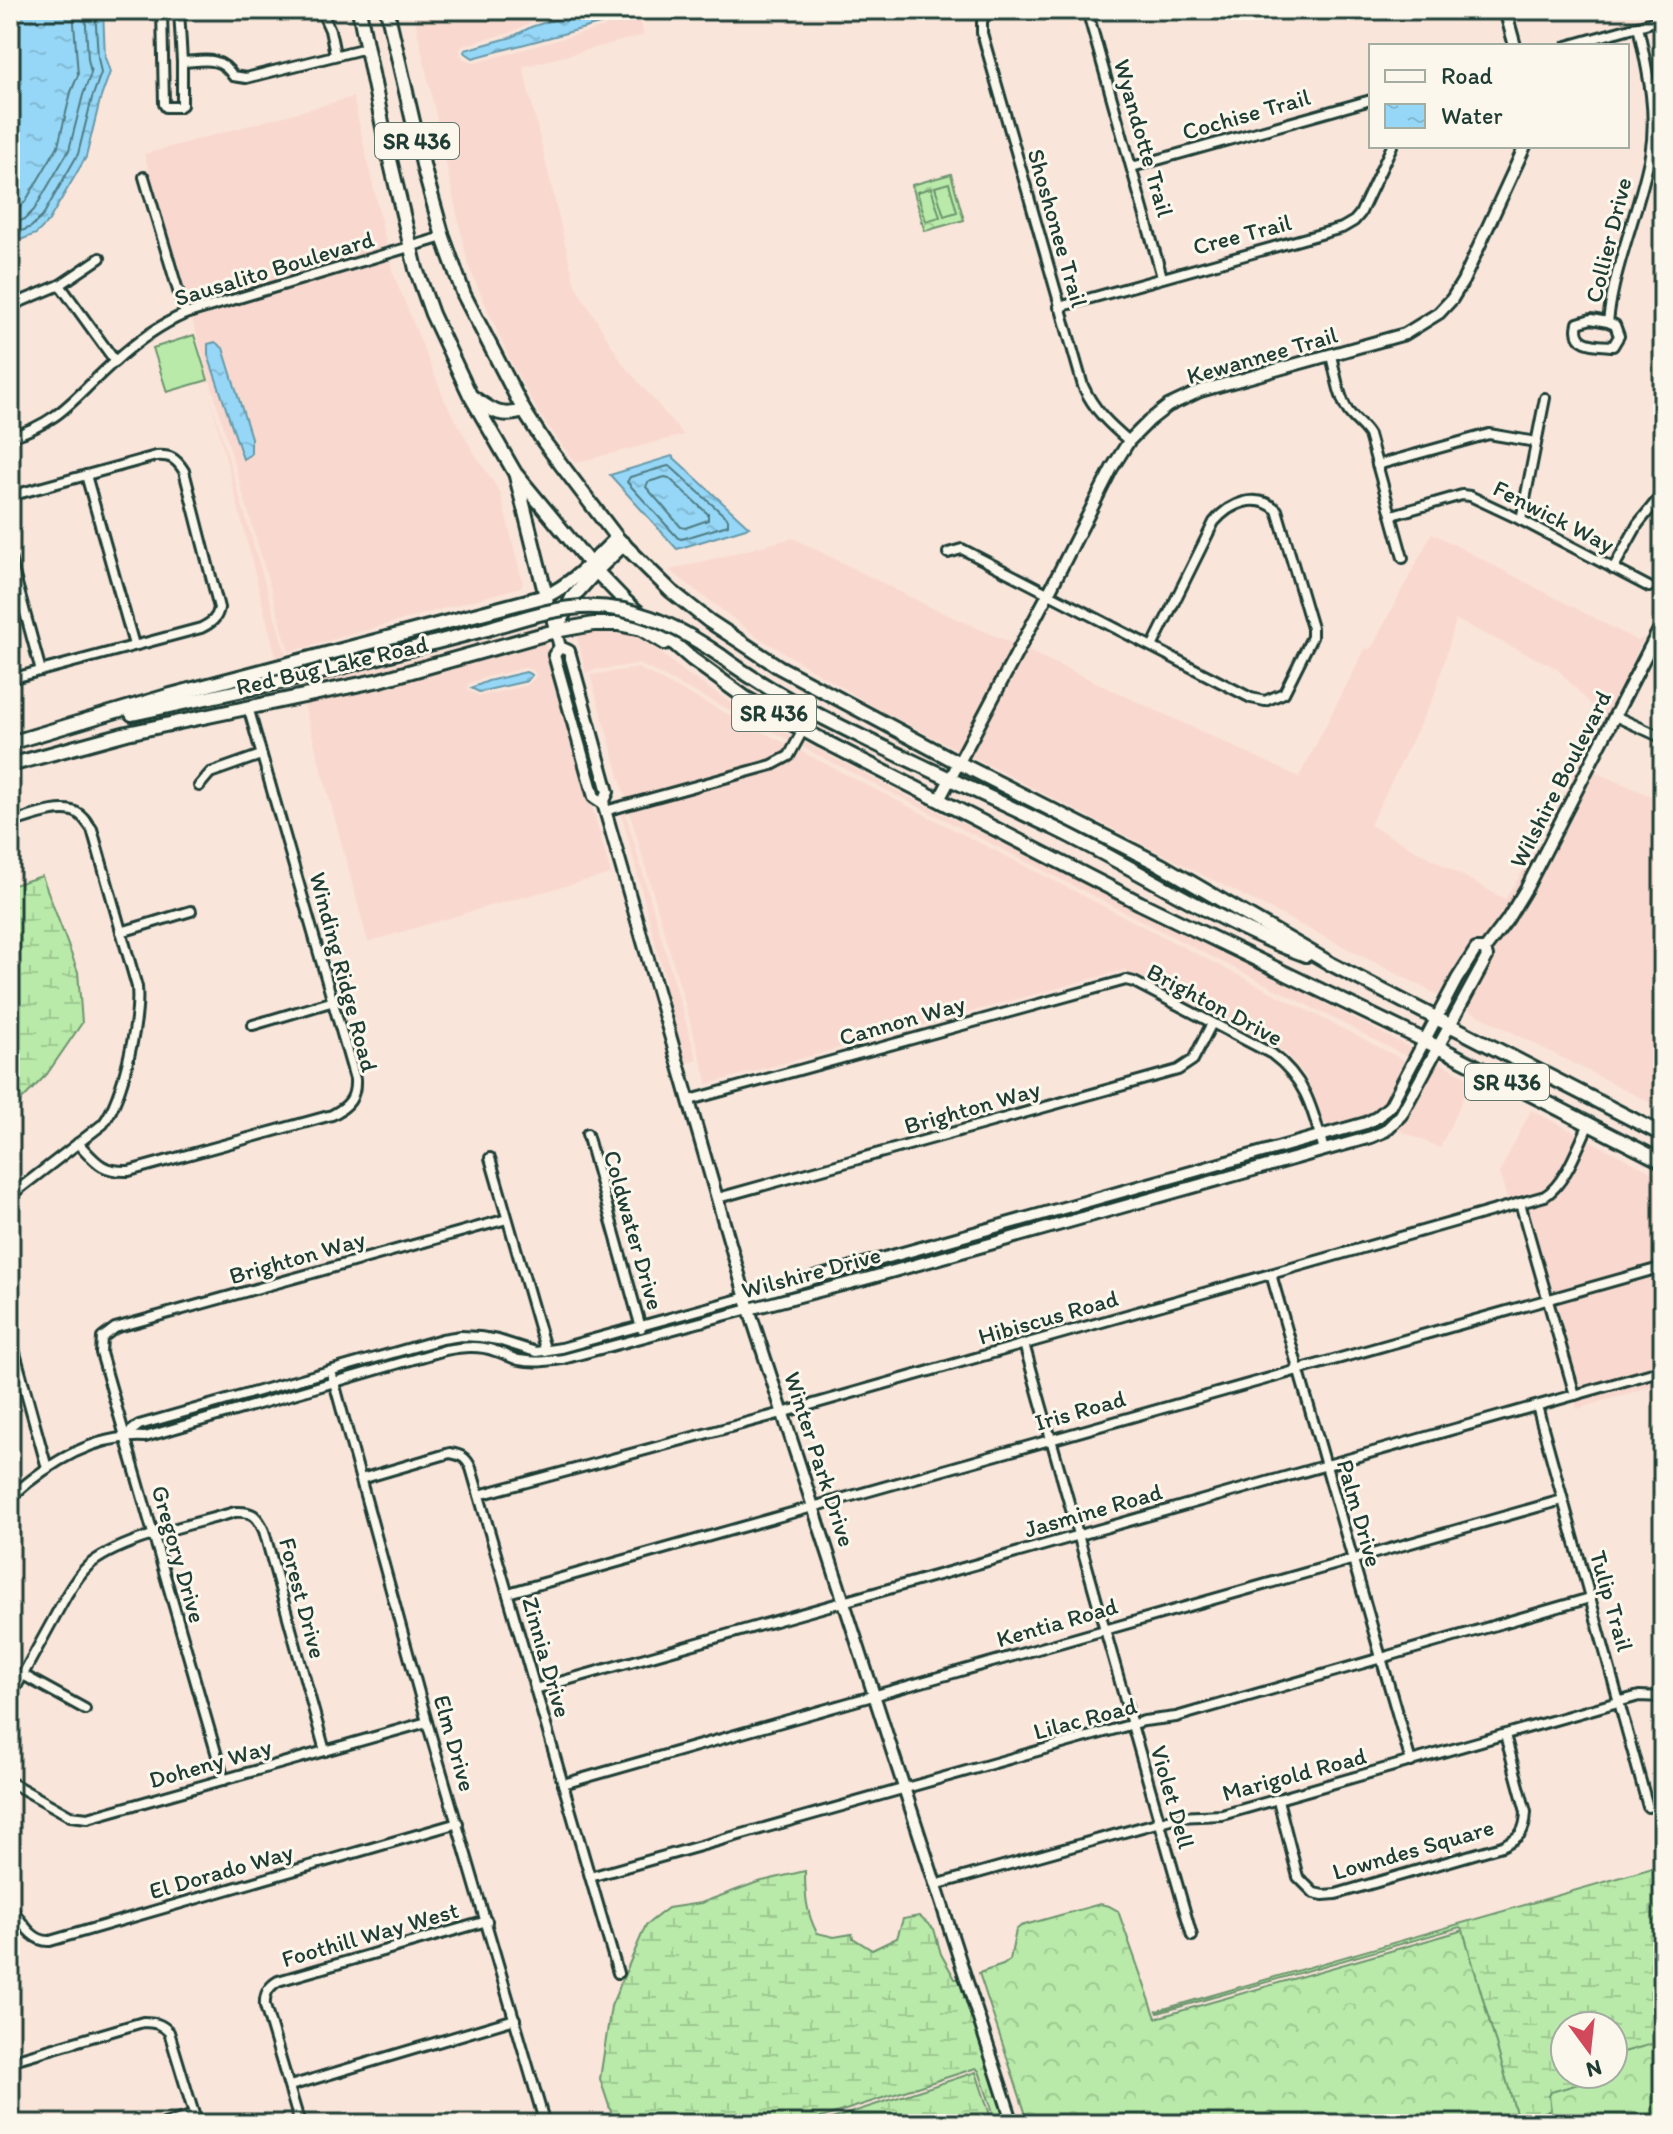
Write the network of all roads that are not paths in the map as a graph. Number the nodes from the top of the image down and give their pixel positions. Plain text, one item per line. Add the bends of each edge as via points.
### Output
1 (162, 10) edge
2 (179, 10) edge
3 (321, 10) edge
4 (359, 10) edge
5 (387, 10) edge
6 (986, 10) edge
7 (1087, 10) edge
8 (1505, 10) edge
9 (1663, 19) edge
10 (1638, 26) junction
11 (1514, 44) edge
12 (1574, 44) edge
13 (366, 48) junction
14 (335, 54) junction
15 (182, 62) junction
16 (1369, 101) edge
17 (1391, 148) edge
18 (1524, 148) edge
19 (1132, 167) junction
20 (144, 177) dead end
21 (443, 237) junction
22 (411, 248) junction
23 (100, 258) dead end
24 (1162, 277) junction
25 (60, 285) junction
26 (10, 306) edge
27 (1059, 307) junction
28 (185, 314) junction
29 (1608, 322) junction
30 (1331, 356) junction
31 (115, 361) junction
32 (470, 395) junction
33 (1545, 398) dead end
34 (524, 411) junction
35 (10, 437) edge
36 (1129, 441) junction
37 (1536, 442) junction
38 (1377, 465) junction
39 (515, 473) junction
40 (86, 475) junction
41 (1663, 493) edge
42 (10, 496) edge
43 (1392, 515) junction
44 (1521, 520) junction
45 (621, 541) junction
46 (948, 553) dead end
47 (10, 558) edge
48 (1403, 558) dead end
49 (593, 567) junction
50 (1613, 569) junction
51 (1649, 587) dead end
52 (1048, 594) junction
53 (546, 596) junction
54 (1663, 622) edge
55 (555, 631) junction
56 (134, 645) junction
57 (560, 647) junction
58 (1152, 647) junction
59 (692, 659) junction
60 (41, 671) junction
61 (10, 679) edge
62 (248, 707) junction
63 (1615, 716) junction
64 (803, 730) junction
65 (1663, 738) edge
66 (13, 742) edge
67 (261, 755) junction
68 (959, 763) junction
69 (10, 765) edge
70 (950, 780) junction
71 (199, 786) dead end
72 (939, 800) junction
73 (604, 807) junction
74 (10, 823) edge
75 (191, 911) dead end
76 (121, 932) junction
77 (1485, 949) junction
78 (1331, 964) junction
79 (1126, 980) joint
80 (334, 1001) junction
81 (1437, 1019) junction
82 (1212, 1023) junction
83 (253, 1025) dead end
84 (1450, 1025) junction
85 (1425, 1041) junction
86 (1439, 1048) junction
87 (690, 1100) junction
88 (1390, 1106) junction
89 (1401, 1115) junction
90 (1589, 1124) junction
91 (587, 1134) dead end
92 (1663, 1135) edge
93 (1320, 1136) junction
94 (78, 1143) junction
95 (1324, 1150) junction
96 (490, 1158) dead end
97 (1663, 1162) edge
98 (10, 1196) edge
99 (718, 1198) junction
100 (1520, 1203) junction
101 (1044, 1213) junction
102 (507, 1219) junction
103 (1049, 1228) junction
104 (864, 1264) junction
105 (1663, 1267) edge
106 (1271, 1274) junction
107 (869, 1278) junction
108 (746, 1297) junction
109 (1546, 1299) junction
110 (749, 1309) junction
111 (641, 1326) junction
112 (10, 1335) edge
113 (644, 1337) junction
114 (102, 1338) joint
115 (1024, 1344) junction
116 (545, 1350) junction
117 (547, 1361) junction
118 (1298, 1370) junction
119 (1663, 1370) edge
120 (331, 1371) junction
121 (334, 1383) junction
122 (1575, 1395) junction
123 (1537, 1406) junction
124 (782, 1413) junction
125 (125, 1436) junction
126 (1050, 1440) junction
127 (1326, 1464) junction
128 (47, 1468) junction
129 (361, 1479) junction
130 (479, 1495) junction
131 (10, 1498) edge
132 (1562, 1500) junction
133 (812, 1507) junction
134 (1078, 1535) junction
135 (152, 1536) junction
136 (1353, 1560) junction
137 (508, 1593) junction
138 (1590, 1598) junction
139 (843, 1602) junction
140 (1105, 1629) junction
141 (1380, 1658) junction
142 (23, 1675) junction
143 (535, 1689) junction
144 (874, 1696) junction
145 (1663, 1697) edge
146 (10, 1698) edge
147 (1619, 1701) junction
148 (85, 1709) dead end
149 (427, 1722) junction
150 (1131, 1725) junction
151 (1505, 1735) junction
152 (325, 1751) junction
153 (1411, 1762) junction
154 (224, 1780) junction
155 (10, 1782) edge
156 (563, 1784) junction
157 (904, 1790) junction
158 (1278, 1800) junction
159 (1648, 1807) dead end
160 (1159, 1822) junction
161 (458, 1823) junction
162 (590, 1877) junction
163 (935, 1885) junction
164 (10, 1906) edge
165 (487, 1921) junction
166 (1192, 1936) dead end
167 (618, 1973) dead end
168 (515, 2019) junction
169 (10, 2061) edge
170 (290, 2086) junction
171 (195, 2120) edge
172 (544, 2121) edge
173 (164, 2124) edge
174 (300, 2124) edge
175 (526, 2124) edge
176 (1013, 2124) edge

1 - 15 street via 166,107 182,105
2 - 15 street
3 - 14 street
4 - 13 main road, SR 436
5 - 21 main road, SR 436
6 - 27 street, Shoshonee Trail via 982,33
7 - 19 street, Wyandotte Trail
8 - 11 street
9 - 10 street
10 - 12 street
10 - 29 street, Collier Drive via 1652,101 1650,152 1616,272
13 - 14 street
13 - 22 main road, SR 436
14 - 15 street via 246,78 233,76 216,61
16 - 19 street, Cochise Trail
17 - 24 street, Cree Trail via 1360,214 1342,228
18 - 30 street, Kewannee Trail via 1452,299 1405,334
19 - 24 street, Wyandotte Trail
20 - 28 street
21 - 22 street, Sausalito Boulevard
21 - 34 main road, SR 436 via 464,295
22 - 28 street, Sausalito Boulevard
22 - 32 main road, SR 436 via 432,314
23 - 25 street
24 - 27 street, Cree Trail
25 - 26 street
25 - 31 street
27 - 36 street, Shoshonee Trail via 1090,403
28 - 31 street, Sausalito Boulevard
29 - 29 street, Collier Drive via 1619,336 1613,346 1583,342 1576,334 1583,320
30 - 36 street, Kewannee Trail via 1182,398
30 - 38 street via 1346,408 1364,427
31 - 35 street, Sausalito Boulevard via 52,419
32 - 34 main road via 494,412 508,416
32 - 39 main road, SR 436
33 - 37 street
34 - 45 main road, SR 436
36 - 52 street, Kewannee Trail
37 - 38 street via 1489,434
37 - 44 street
38 - 43 street
39 - 49 main road, SR 436
39 - 53 main road, Winter Park Drive
40 - 42 street
40 - 56 street
40 - 56 street via 166,455 184,471 218,615 201,628
41 - 50 street
43 - 44 street, Fenwick Way via 1462,495
43 - 48 street
44 - 50 street, Fenwick Way
45 - 49 main road, Red Bug Lake Road
45 - 68 main road, SR 436 via 709,621 769,660
46 - 52 street via 962,549
47 - 60 street
49 - 53 main road, Red Bug Lake Road
49 - 55 main road, Red Bug Lake Road
49 - 59 main road, SR 436
50 - 51 street, Fenwick Way
52 - 58 street
52 - 68 street, Kewannee Trail
53 - 55 street, Winter Park Drive
53 - 66 main road, Red Bug Lake Road
54 - 63 street, Wilshire Boulevard
55 - 57 street, Winter Park Drive
55 - 59 main road via 618,624 642,629
55 - 62 main road, Red Bug Lake Road via 380,680
56 - 60 street
57 - 73 street, Winter Park Drive via 554,655 594,797
57 - 73 street, Winter Park Drive via 569,651 589,721 608,792
58 - 58 street via 1223,511 1253,500 1270,503 1281,519 1312,628 1310,644 1284,693 1265,701 1251,698
59 - 64 main road, SR 436 via 747,699
60 - 61 street
62 - 67 street, Winding Ridge Road
62 - 69 main road, Red Bug Lake Road
63 - 65 street
63 - 77 street, Wilshire Boulevard via 1527,887
64 - 72 main road, SR 436
64 - 73 street via 789,756 772,765
66 - 70 main road, bridge via 294,679 572,607 619,608 688,634 822,717
67 - 71 street via 210,773
67 - 80 street, Winding Ridge Road
68 - 70 street, Kewannee Trail
68 - 78 main road, SR 436 via 1166,867
70 - 72 street, Kewannee Trail
70 - 78 main road via 1122,862 1252,934
72 - 85 main road, SR 436
73 - 87 street, Winter Park Drive
74 - 76 street via 53,811 78,813 92,829
75 - 76 street
76 - 94 street via 137,987 135,1023 112,1112
77 - 81 street, Wilshire Boulevard via 1476,949
77 - 84 street, Wilshire Boulevard via 1487,957
78 - 81 main road, SR 436
79 - 82 street, Brighton Drive
79 - 87 street, Cannon Way
80 - 83 street
80 - 94 street, Winding Ridge Road via 355,1079 344,1109 129,1171 105,1169
81 - 84 main road, SR 436
81 - 85 street
82 - 93 street, Brighton Drive via 1286,1065 1303,1086
82 - 99 street, Brighton Way via 1193,1060 1178,1070
84 - 86 street, Wilshire Drive
84 - 92 main road, SR 436
85 - 86 main road, SR 436
85 - 88 street
86 - 89 street, Wilshire Drive
86 - 90 main road, SR 436
87 - 99 street, Winter Park Drive
88 - 89 street
88 - 93 street, Wilshire Drive via 1366,1123
89 - 95 street, Wilshire Drive via 1385,1131
90 - 97 main road, SR 436
90 - 100 street, Hibiscus Road via 1555,1190
91 - 111 street, Coldwater Drive
93 - 95 street, Brighton Drive
93 - 101 street, Wilshire Drive
94 - 98 street
95 - 103 street, Wilshire Drive
96 - 102 street
99 - 108 street, Winter Park Drive
100 - 106 street, Hibiscus Road
100 - 109 street
101 - 103 street
101 - 104 street, Wilshire Drive
102 - 114 street, Brighton Way via 115,1328
102 - 116 street
103 - 107 street, Wilshire Drive
104 - 107 street
104 - 108 street, Wilshire Drive
105 - 109 street, Iris Road
106 - 115 street, Hibiscus Road
106 - 118 street, Palm Drive
107 - 110 street, Wilshire Drive
108 - 110 street, Winter Park Drive
108 - 111 street, Wilshire Drive
109 - 118 street, Iris Road
109 - 122 street
110 - 113 street, Wilshire Drive
110 - 124 street, Winter Park Drive
111 - 113 street, Coldwater Drive
111 - 116 street, Wilshire Drive
112 - 128 street
113 - 117 street, Wilshire Drive
114 - 125 street, Gregory Drive via 101,1353
115 - 124 street, Hibiscus Road
115 - 126 street, Violet Dell
116 - 117 street
116 - 120 street, Wilshire Drive via 461,1336
117 - 121 street, Wilshire Drive via 515,1360 494,1350 462,1347
118 - 126 street, Iris Road
118 - 127 street, Palm Drive
119 - 122 street, Jasmine Road
120 - 121 street, Elm Drive
120 - 125 street, Wilshire Drive via 139,1425
121 - 125 street, Wilshire Drive via 145,1437
121 - 129 street, Elm Drive
122 - 123 street, Jasmine Road
123 - 127 street, Jasmine Road
123 - 132 street, Tulip Trail
124 - 130 street, Hibiscus Road
124 - 133 street, Winter Park Drive
125 - 128 street, Wilshire Drive via 91,1445
125 - 135 street, Gregory Drive
126 - 133 street, Iris Road
126 - 134 street, Violet Dell
127 - 134 street, Jasmine Road
127 - 136 street, Palm Drive
128 - 131 street, Wilshire Drive
129 - 130 street, Zinnia Drive via 450,1453 467,1460
129 - 149 street, Elm Drive
130 - 137 street, Zinnia Drive
132 - 136 street, Kentia Road
132 - 138 street, Tulip Trail
133 - 137 street, Iris Road
133 - 139 street, Winter Park Drive
134 - 139 street, Jasmine Road
134 - 140 street, Violet Dell
135 - 142 street via 112,1551 75,1580
135 - 152 street, Forest Drive via 235,1512 246,1511 260,1521
135 - 154 street, Gregory Drive
136 - 140 street, Kentia Road
136 - 141 street, Palm Drive
137 - 143 street, Zinnia Drive
138 - 141 street, Lilac Road
138 - 147 street, Tulip Trail
139 - 143 street, Jasmine Road
139 - 144 street, Winter Park Drive
140 - 144 street, Kentia Road
140 - 150 street, Violet Dell
141 - 150 street, Lilac Road
141 - 153 street, Palm Drive
142 - 146 street
142 - 148 street
143 - 156 street, Zinnia Drive
144 - 156 street, Kentia Road
144 - 157 street, Winter Park Drive
145 - 147 street, Marigold Road
147 - 151 street, Marigold Road
147 - 159 street, Tulip Trail
149 - 152 street, Doheny Way
149 - 161 street, Elm Drive
150 - 157 street, Lilac Road
150 - 160 street, Violet Dell
151 - 153 street, Marigold Road
151 - 158 street, Lowndes Square via 1526,1825 1513,1841 1487,1851 1336,1894 1314,1893 1298,1877
152 - 154 street, Doheny Way
153 - 158 street, Marigold Road
154 - 155 street, Doheny Way via 79,1819
156 - 162 street, Zinnia Drive
157 - 162 street, Lilac Road
157 - 163 street, Winter Park Drive
158 - 160 street, Marigold Road via 1222,1815
160 - 163 street, Marigold Road
160 - 166 street, Violet Dell
161 - 164 street, El Dorado Way via 50,1941 34,1938
161 - 165 street, Elm Drive
162 - 167 street, Zinnia Drive
163 - 176 street, Winter Park Drive
165 - 168 street, Elm Drive
165 - 170 street, Foothill Way West via 272,1985 265,2006
168 - 170 street
168 - 172 street, Elm Drive
169 - 171 street via 153,2022 169,2032
170 - 174 street
171 - 173 street
172 - 175 street

